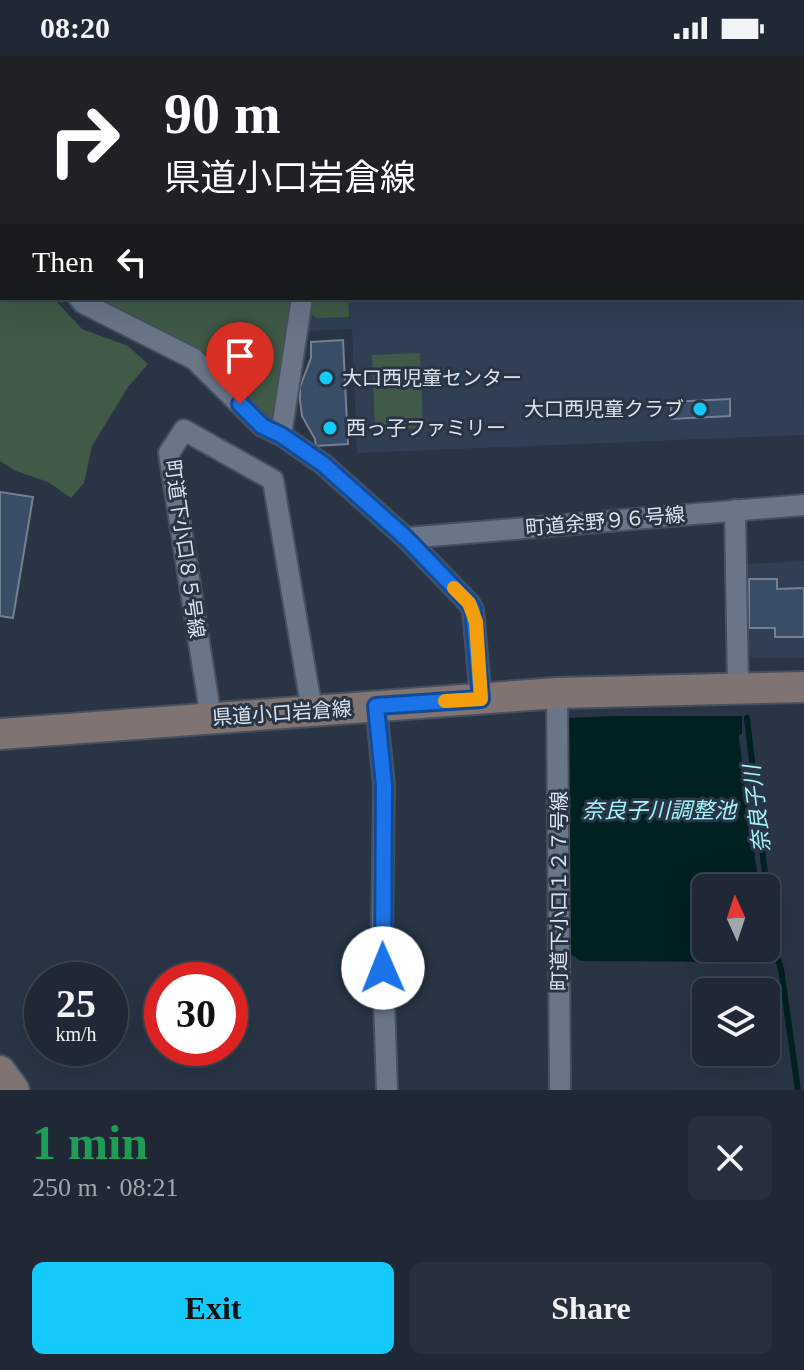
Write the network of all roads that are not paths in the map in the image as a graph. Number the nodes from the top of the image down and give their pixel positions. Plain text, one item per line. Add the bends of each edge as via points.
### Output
1 (81, 300) edge
2 (302, 300) edge
3 (281, 435) junction
4 (804, 505) edge
5 (735, 510) junction
6 (406, 538) junction
7 (738, 687) junction
8 (804, 687) edge
9 (557, 693) junction
10 (481, 699) junction
11 (376, 706) junction
12 (312, 711) junction
13 (211, 718) junction
14 (0, 734) edge
15 (0, 1071) edge
16 (14, 1090) edge
17 (387, 1090) edge
18 (560, 1090) edge

1 - 3 street via 194,359 262,426
2 - 3 street
3 - 6 street via 323,464
4 - 5 street, 町道余野９６号線
5 - 6 street, 町道余野９６号線
5 - 7 street
6 - 10 street via 473,610
7 - 8 main road, 県道小口岩倉線
7 - 9 main road, 県道小口岩倉線
9 - 10 main road, 県道小口岩倉線
9 - 18 street, 町道下小口１２７号線
10 - 11 main road, 県道小口岩倉線
11 - 12 main road, 県道小口岩倉線
11 - 17 street via 384,785
12 - 13 main road, 県道小口岩倉線
12 - 13 street, 町道下小口８５号線 via 273,480 184,430 169,453
13 - 14 main road, 県道小口岩倉線
15 - 16 main road

